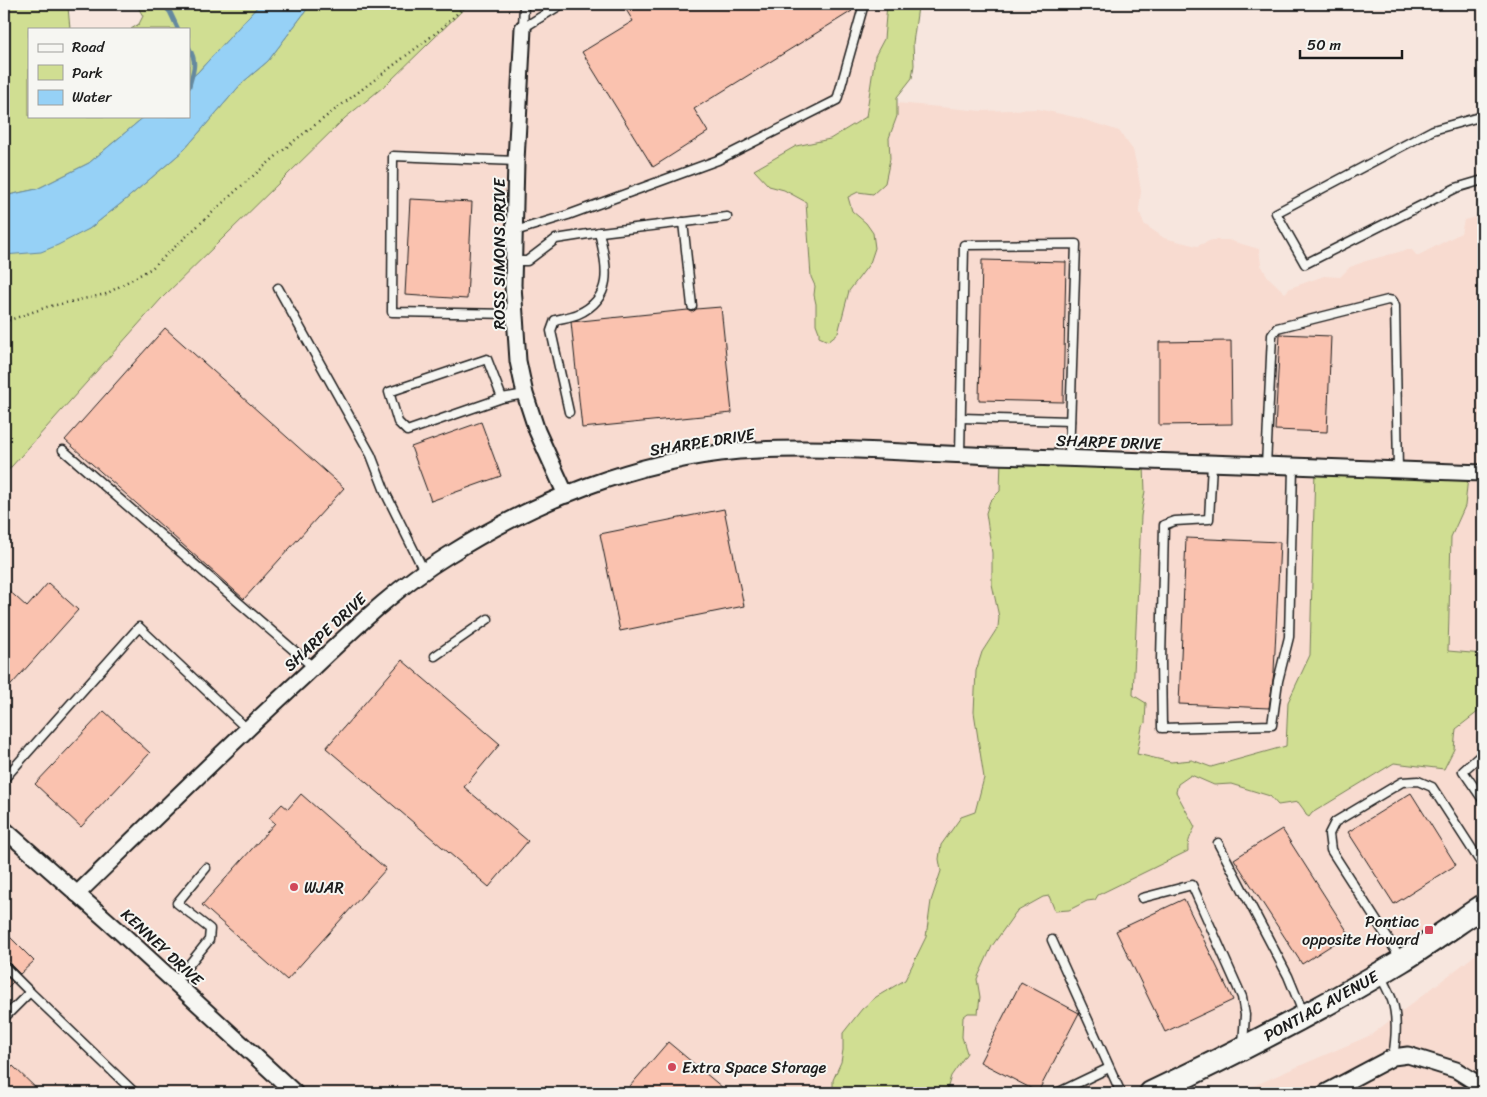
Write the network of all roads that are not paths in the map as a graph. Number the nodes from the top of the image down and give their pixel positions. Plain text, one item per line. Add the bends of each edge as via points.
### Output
1 (524, 4) edge
2 (562, 4) edge
3 (864, 4) edge
4 (523, 28) junction
5 (1483, 116) edge
6 (516, 161) junction
7 (1483, 180) edge
8 (727, 217) dead end
9 (683, 222) junction
10 (515, 231) junction
11 (599, 232) junction
12 (514, 262) junction
13 (278, 288) dead end
14 (692, 306) dead end
15 (515, 314) junction
16 (525, 394) junction
17 (502, 398) junction
18 (569, 412) dead end
19 (961, 418) junction
20 (1070, 421) junction
21 (63, 450) dead end
22 (960, 455) junction
23 (1069, 458) junction
24 (1212, 464) junction
25 (1266, 466) junction
26 (1293, 467) junction
27 (1398, 470) junction
28 (1483, 473) edge
29 (566, 494) junction
30 (424, 571) junction
31 (488, 619) dead end
32 (435, 656) dead end
33 (313, 668) junction
34 (247, 729) junction
35 (1481, 755) dead end
36 (4, 779) edge
37 (1483, 800) edge
38 (4, 829) edge
39 (1218, 843) dead end
40 (1483, 866) edge
41 (206, 868) dead end
42 (77, 894) junction
43 (1142, 898) dead end
44 (1483, 906) edge
45 (1052, 940) dead end
46 (1402, 960) junction
47 (4, 966) edge
48 (1379, 974) junction
49 (174, 982) junction
50 (30, 992) junction
51 (1304, 1017) junction
52 (4, 1018) edge
53 (1243, 1048) junction
54 (1393, 1057) junction
55 (1109, 1068) junction
56 (1483, 1087) edge
57 (135, 1093) edge
58 (295, 1093) edge
59 (1057, 1093) edge
60 (1121, 1093) edge
61 (1151, 1093) edge
62 (1325, 1093) edge

1 - 4 lane, ROSS SIMONS DRIVE
2 - 4 lane
3 - 10 lane via 837,100 718,160
4 - 6 street, ROSS SIMONS DRIVE
5 - 7 lane via 1433,130 1276,213 1305,264 1456,188
6 - 10 street, ROSS SIMONS DRIVE
6 - 15 lane via 393,156 392,312
8 - 9 lane
9 - 11 lane
9 - 14 lane
10 - 12 street, ROSS SIMONS DRIVE
11 - 12 lane via 556,239 527,261
11 - 18 lane via 606,266 604,289 595,303 578,314 555,320 551,331
12 - 15 street, ROSS SIMONS DRIVE
13 - 30 lane via 371,455 386,494
15 - 16 street, ROSS SIMONS DRIVE via 518,361
16 - 17 lane
16 - 29 street, ROSS SIMONS DRIVE
17 - 17 lane via 407,431 398,422 389,392 487,359
19 - 20 lane
19 - 20 lane via 964,245 1076,244
19 - 22 lane
20 - 23 lane
21 - 33 lane
22 - 23 street, SHARPE DRIVE
22 - 29 street, SHARPE DRIVE via 830,448 738,451 650,467
23 - 24 street, SHARPE DRIVE
24 - 25 street, SHARPE DRIVE
24 - 26 lane via 1210,519 1175,521 1164,526 1162,728 1272,725 1289,637
25 - 26 street, SHARPE DRIVE
25 - 27 lane via 1274,331 1388,300 1395,306
26 - 27 street, SHARPE DRIVE
27 - 28 street, SHARPE DRIVE
29 - 30 street, SHARPE DRIVE via 506,522
30 - 33 street, SHARPE DRIVE via 380,605
31 - 32 lane
33 - 34 street, SHARPE DRIVE
34 - 36 lane via 139,627
34 - 42 street, SHARPE DRIVE
35 - 37 lane via 1463,770
38 - 42 street, KENNEY DRIVE
39 - 51 lane via 1288,976
40 - 46 lane via 1432,787 1418,781 1402,782 1335,822 1329,834 1331,850
41 - 49 lane via 178,903 210,929 209,940
42 - 49 street, KENNEY DRIVE
43 - 53 lane via 1192,885 1242,997
44 - 46 main road, PONTIAC AVENUE
45 - 55 lane
46 - 48 main road, PONTIAC AVENUE
47 - 50 lane
48 - 51 main road, PONTIAC AVENUE
48 - 54 lane via 1392,1000 1396,1031
49 - 58 street, KENNEY DRIVE
50 - 52 lane
50 - 57 lane
51 - 53 main road, PONTIAC AVENUE
53 - 61 main road, PONTIAC AVENUE
54 - 56 street via 1408,1056 1436,1063 1456,1070
54 - 62 street
55 - 59 lane
55 - 60 lane

